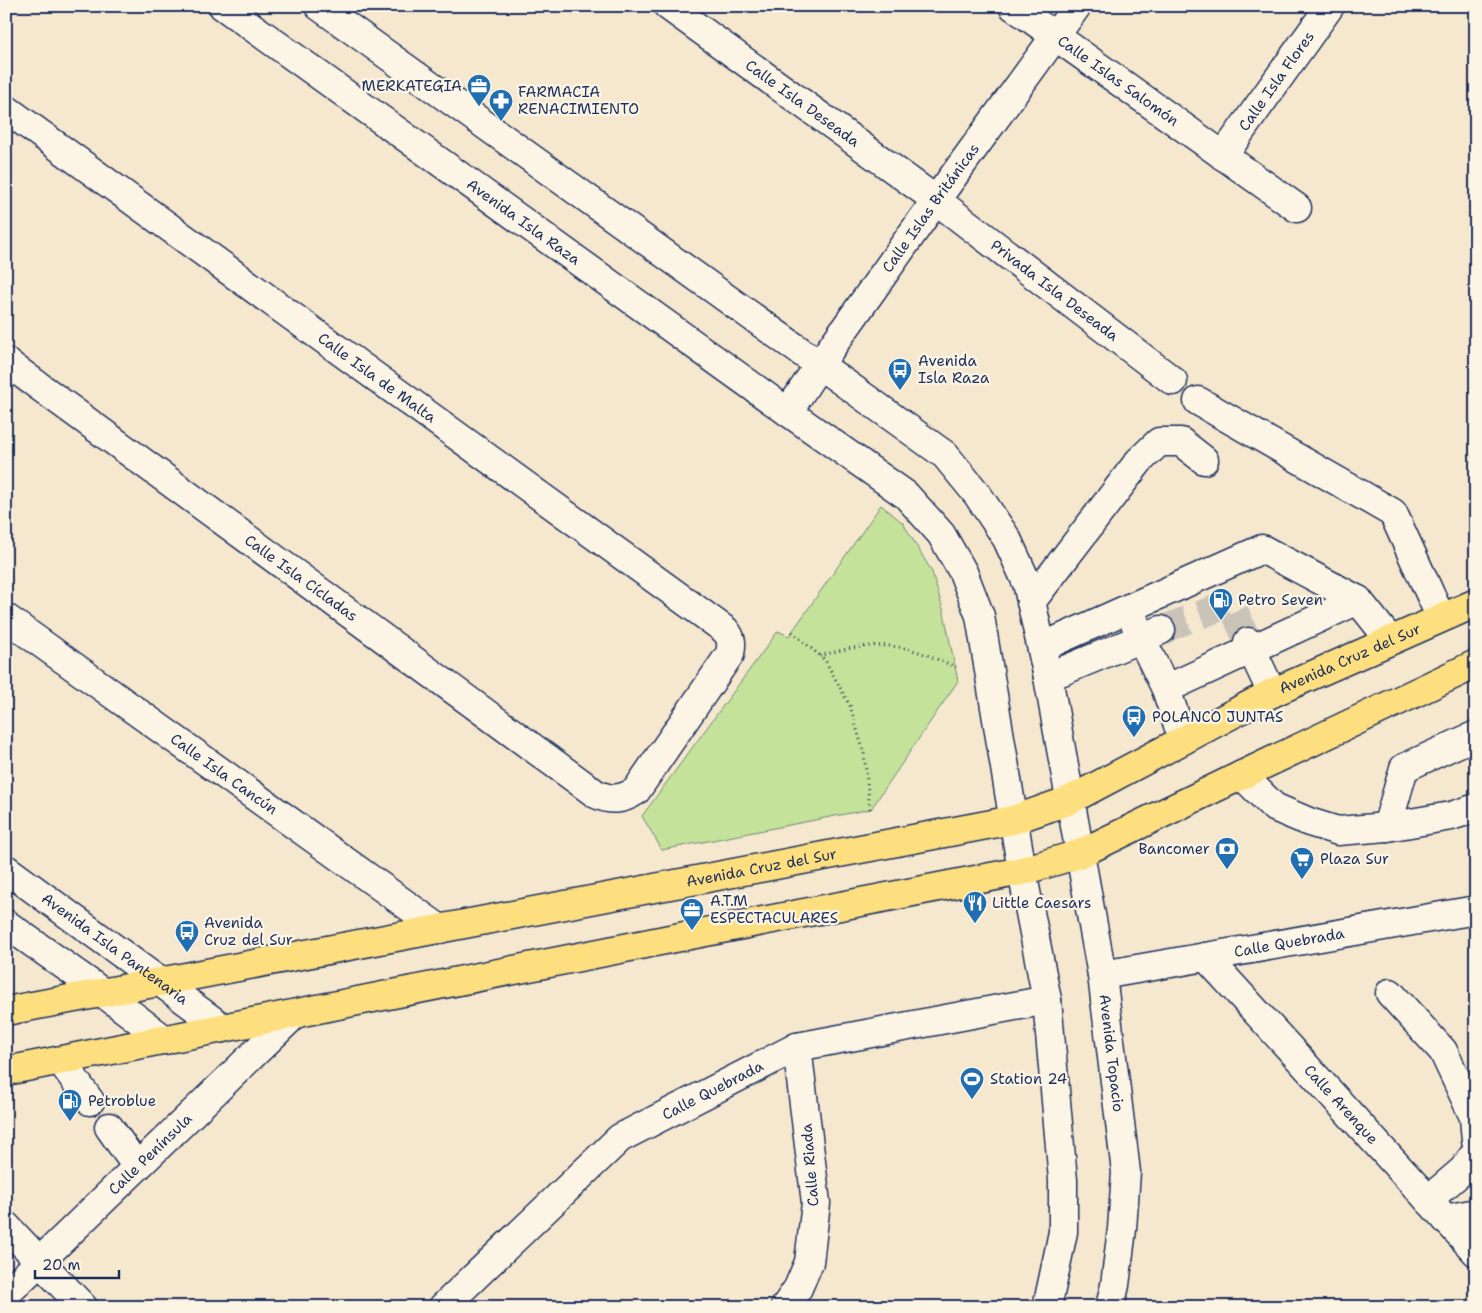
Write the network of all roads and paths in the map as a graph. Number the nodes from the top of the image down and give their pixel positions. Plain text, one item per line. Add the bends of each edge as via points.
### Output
1 (223, 6) edge
2 (319, 6) edge
3 (668, 6) edge
4 (1013, 6) edge
5 (1078, 6) edge
6 (1330, 6) edge
7 (1056, 36) junction
8 (6, 109) edge
9 (1223, 156) junction
10 (936, 200) junction
11 (1297, 208) dead end
12 (6, 362) edge
13 (819, 365) junction
14 (1173, 381) dead end
15 (1198, 401) dead end
16 (788, 412) junction
17 (1204, 460) dead end
18 (1358, 600) junction
19 (1031, 602) junction
20 (1476, 603) edge
21 (1129, 608) junction
22 (6, 618) edge
23 (1441, 618) junction
24 (792, 632) dead end
25 (1151, 634) junction
26 (1390, 640) junction
27 (1042, 646) junction
28 (1250, 646) junction
29 (820, 656) junction
30 (1476, 664) edge
31 (956, 667) dead end
32 (1048, 677) junction
33 (1166, 689) junction
34 (1272, 693) junction
35 (1476, 735) edge
36 (1184, 740) junction
37 (1242, 775) junction
38 (596, 794) joint
39 (1070, 800) junction
40 (1476, 808) edge
41 (870, 809) dead end
42 (1013, 820) junction
43 (1387, 827) junction
44 (1079, 854) junction
45 (6, 870) edge
46 (1022, 871) junction
47 (1476, 910) edge
48 (6, 924) edge
49 (440, 929) junction
50 (1206, 957) junction
51 (1102, 976) junction
52 (160, 982) junction
53 (102, 992) junction
54 (1390, 993) dead end
55 (1047, 1000) junction
56 (6, 1011) edge
57 (295, 1014) junction
58 (222, 1028) junction
59 (165, 1040) junction
60 (797, 1047) junction
61 (61, 1061) junction
62 (6, 1071) edge
63 (90, 1101) dead end
64 (108, 1127) dead end
65 (1476, 1141) edge
66 (1476, 1152) edge
67 (137, 1167) junction
68 (1437, 1210) junction
69 (1476, 1214) edge
70 (6, 1226) edge
71 (1476, 1252) edge
72 (40, 1261) junction
73 (6, 1294) edge
74 (83, 1307) edge
75 (443, 1307) edge
76 (785, 1307) edge
77 (1046, 1307) edge
78 (1110, 1307) edge

1 - 16 street, Avenida Isla Raza
2 - 13 street
3 - 10 street, Calle Isla Deseada
4 - 7 street, Calle Islas Salomón
5 - 7 street, Calle Islas Británicas
6 - 9 street, Calle Isla Flores
7 - 9 street, Calle Islas Salomón
7 - 10 street, Calle Islas Británicas
8 - 38 street, Calle Isla de Malta via 730,635 730,654 636,791 618,800
9 - 11 street, Calle Islas Salomón
10 - 13 street, Calle Islas Británicas
10 - 14 street, Privada Isla Deseada
12 - 38 street, Calle Isla Cícladas
13 - 16 street, Calle Islas Británicas
13 - 19 street via 945,455 977,494 1007,539 1027,583
15 - 23 street via 1393,513
16 - 42 street, Avenida Isla Raza via 906,495 941,534 963,572 980,616
17 - 19 street via 1182,442 1159,442 1139,461
18 - 21 street via 1262,549
18 - 26 street
18 - 28 street
19 - 27 street
20 - 23 main road, Avenida Cruz del Sur
21 - 25 street
21 - 27 street
22 - 49 street, Calle Isla Cancún
23 - 26 main road, Avenida Cruz del Sur
24 - 29 path
25 - 32 street
25 - 33 street
26 - 34 main road, Avenida Cruz del Sur
27 - 32 street
28 - 33 street
28 - 34 street
29 - 31 path via 859,647 883,646 907,649
29 - 41 path via 850,706 864,753
30 - 37 main road
32 - 39 street
33 - 36 street
34 - 36 main road, Avenida Cruz del Sur
35 - 43 street via 1404,768
36 - 39 main road, Avenida Cruz del Sur
37 - 43 street via 1274,807 1309,822 1338,831
37 - 44 main road
39 - 42 main road, Avenida Cruz del Sur
39 - 44 street, Avenida Topacio
40 - 43 street via 1451,816
42 - 46 street
42 - 49 main road, Avenida Cruz del Sur
44 - 46 main road
44 - 51 street, Avenida Topacio
45 - 52 street, Avenida Isla Pantenaria
46 - 55 street
46 - 57 main road
47 - 50 street, Calle Quebrada
48 - 53 street
49 - 52 main road, Avenida Cruz del Sur
50 - 51 street, Calle Quebrada
50 - 68 street, Calle Arenque
51 - 78 street, Avenida Topacio via 1126,1172 1121,1238
52 - 53 main road, Avenida Cruz del Sur
52 - 58 street, Avenida Isla Pantenaria
53 - 56 main road, Avenida Cruz del Sur
53 - 59 street
54 - 65 street via 1443,1052 1474,1117
55 - 60 street, Calle Quebrada
55 - 77 street via 1063,1180 1063,1232
57 - 58 main road
57 - 67 street, Calle Península
58 - 59 main road
59 - 61 main road
60 - 75 street, Calle Quebrada via 620,1138
60 - 76 street, Calle Riada via 816,1203 809,1262 798,1288
61 - 62 main road
61 - 63 street
64 - 67 street
66 - 68 street
67 - 72 street, Calle Península
68 - 69 street
68 - 71 street, Calle Arenque
70 - 72 street
72 - 73 street, Calle Península
72 - 74 street

